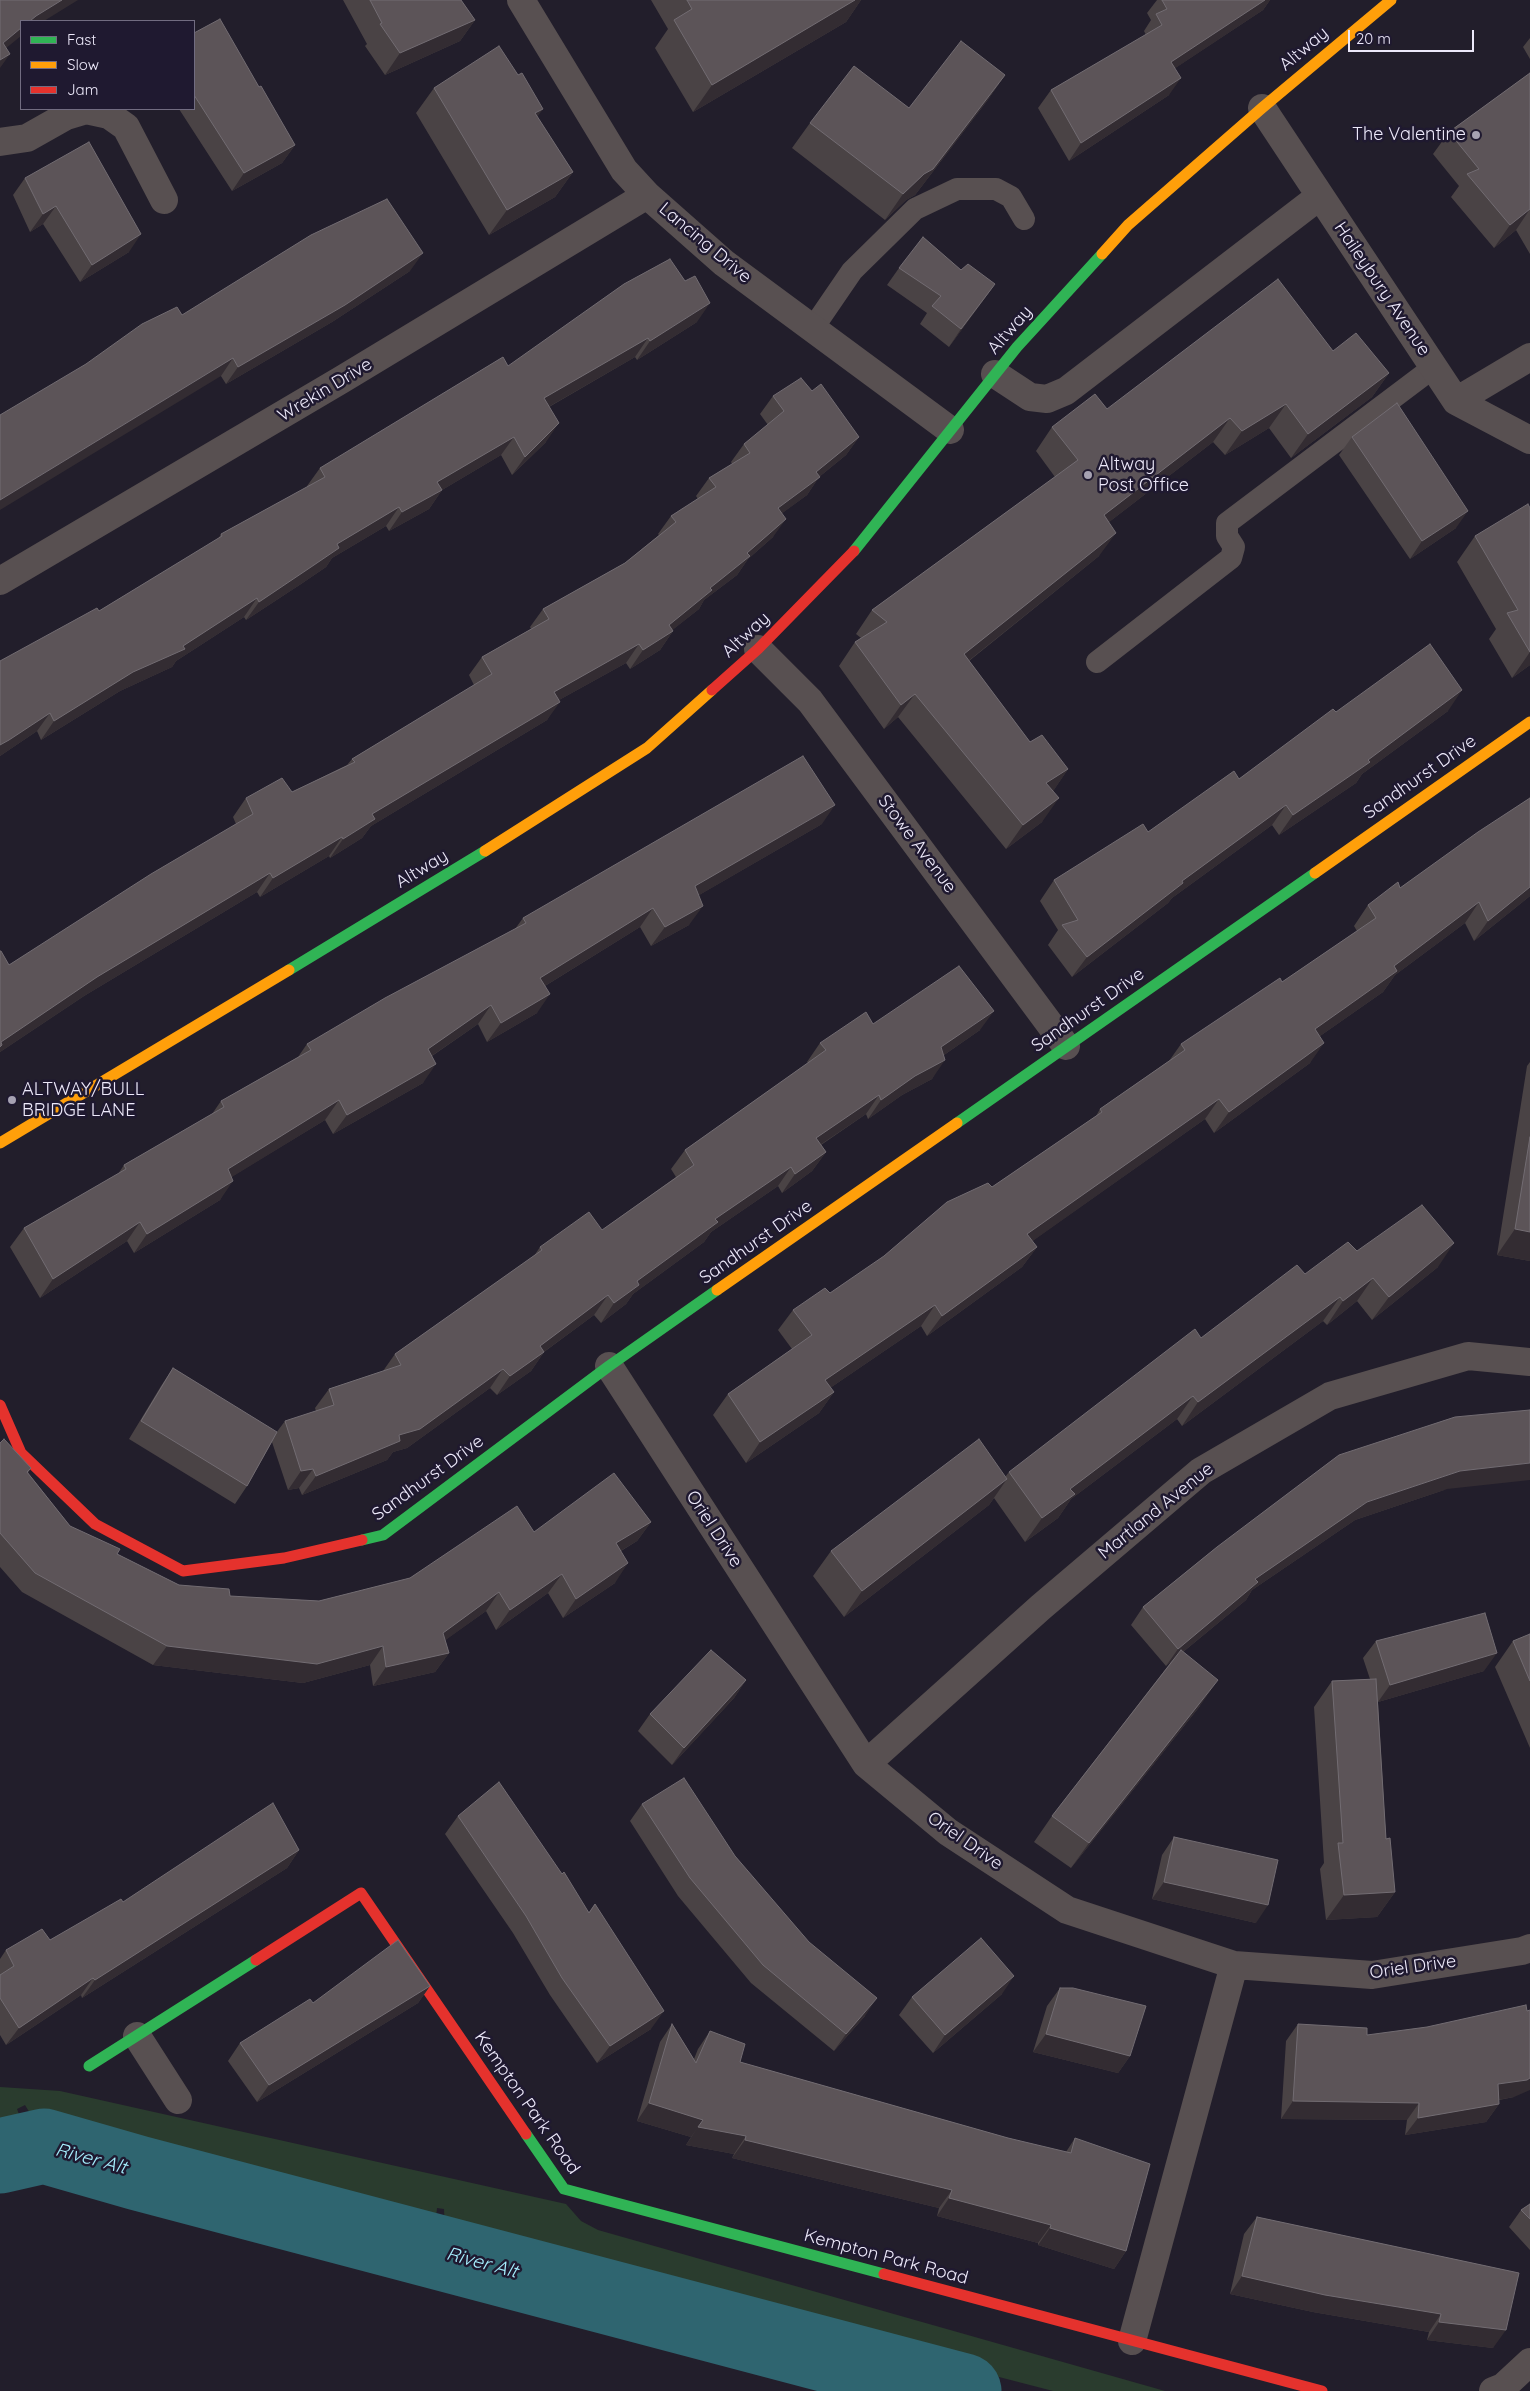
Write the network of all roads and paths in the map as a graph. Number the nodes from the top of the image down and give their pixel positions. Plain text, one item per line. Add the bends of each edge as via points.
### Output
1 (521, 0) edge
2 (1391, 0) edge
3 (1262, 108) junction
4 (0, 142) edge
5 (647, 195) junction
6 (1320, 196) junction
7 (164, 200) dead end
8 (1024, 219) dead end
9 (813, 328) junction
10 (1530, 357) edge
11 (1434, 366) junction
12 (996, 374) junction
13 (1456, 401) junction
14 (950, 430) junction
15 (1530, 440) edge
16 (0, 582) edge
17 (758, 649) junction
18 (1097, 662) dead end
19 (1530, 722) edge
20 (1066, 1046) junction
21 (0, 1143) edge
22 (1530, 1362) edge
23 (609, 1366) junction
24 (0, 1405) edge
25 (866, 1764) junction
26 (1530, 1948) edge
27 (1234, 1965) junction
28 (137, 2036) junction
29 (89, 2066) dead end
30 (178, 2100) dead end
31 (1132, 2341) junction
32 (1530, 2362) edge
33 (1322, 2391) edge
34 (1493, 2391) edge

1 - 5 street, Lancing Drive via 624,170
2 - 3 street, Altway
3 - 6 street, Haileybury Avenue
3 - 12 street, Altway via 1128,225
4 - 7 street via 27,138 66,116 86,110 108,115 126,127
5 - 9 street, Lancing Drive via 724,263
5 - 16 street, Wrekin Drive
6 - 11 street, Haileybury Avenue
6 - 12 street via 1066,391 1047,399 1030,397
8 - 9 lane via 1011,197 996,189 957,189 915,210 852,270
9 - 14 street, Lancing Drive
10 - 13 street
11 - 13 street, Haileybury Avenue
11 - 18 lane via 1227,522 1227,536 1234,547 1231,558
12 - 14 street, Altway
13 - 15 street
14 - 17 street, Altway via 846,561
17 - 20 street, Stowe Avenue via 810,701
17 - 21 street, Altway via 647,748 628,761 515,833
19 - 20 street, Sandhurst Drive
20 - 23 street, Sandhurst Drive
22 - 25 street, Martland Avenue via 1468,1356 1330,1396 1201,1471 1041,1607
23 - 24 street, Sandhurst Drive via 383,1535 284,1558 183,1571 95,1524 21,1453
23 - 25 street, Oriel Drive
25 - 27 street, Oriel Drive via 948,1832 1066,1910
26 - 27 street, Oriel Drive via 1372,1976
27 - 31 street
28 - 29 street, Kempton Park Road
28 - 30 street
28 - 31 street, Kempton Park Road via 361,1893 564,2189
31 - 33 street
32 - 34 street via 1503,2387

